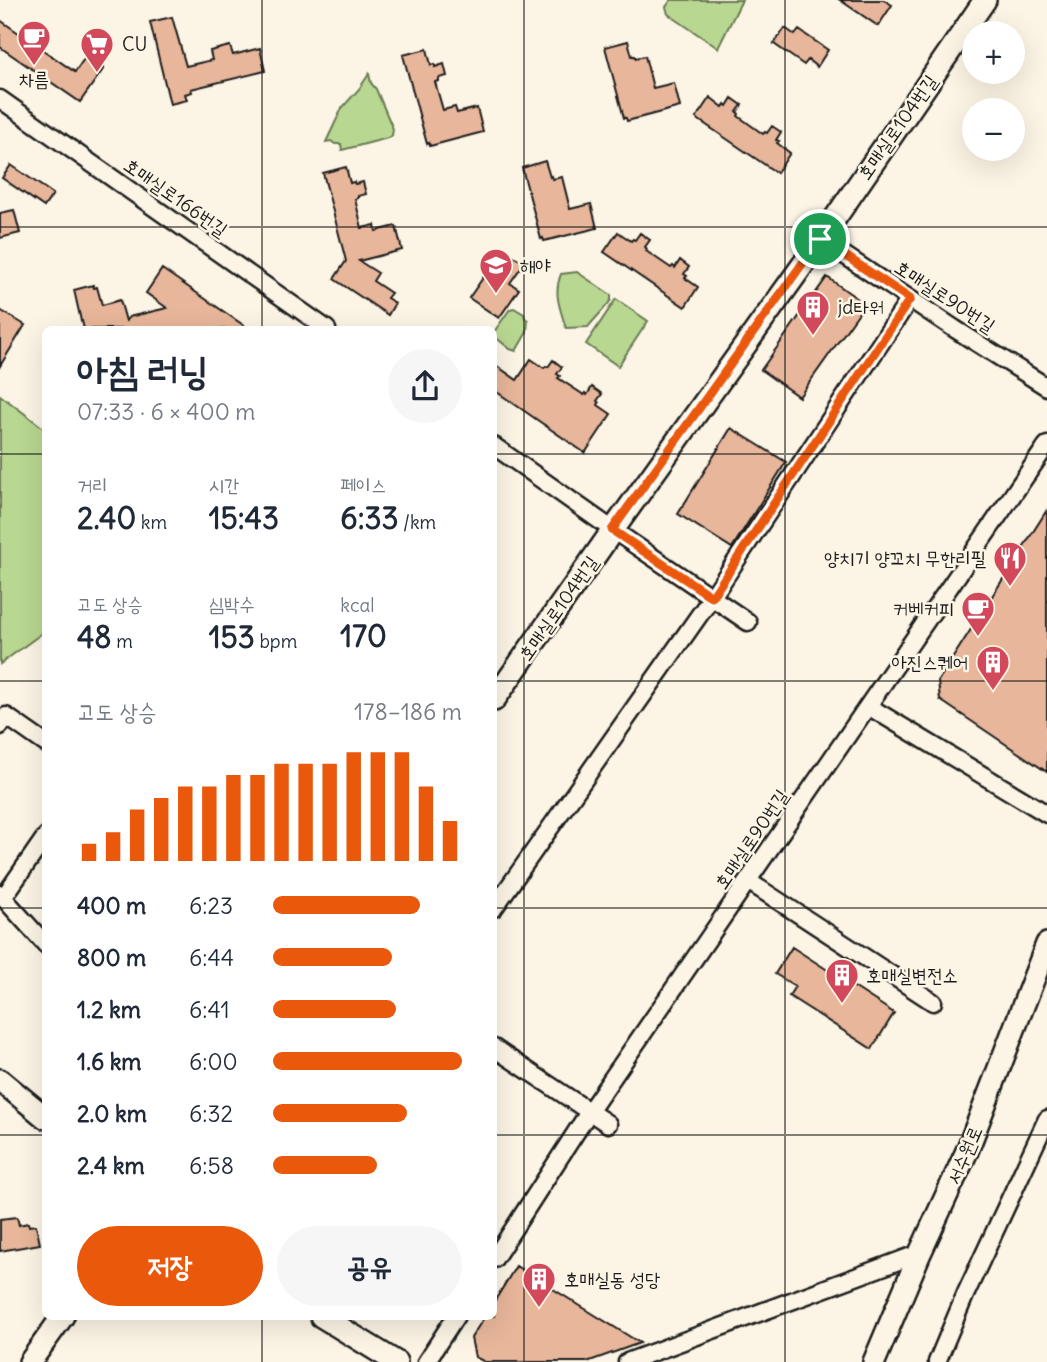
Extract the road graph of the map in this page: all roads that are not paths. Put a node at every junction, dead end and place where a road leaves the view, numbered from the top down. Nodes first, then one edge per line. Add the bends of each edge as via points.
1 (985, 0) edge
2 (0, 99) edge
3 (820, 239) junction
4 (910, 299) junction
5 (323, 326) edge
6 (1047, 387) edge
7 (1047, 444) edge
8 (497, 448) edge
9 (612, 530) junction
10 (712, 597) junction
11 (748, 622) dead end
12 (497, 696) edge
13 (868, 706) junction
14 (0, 726) edge
15 (42, 741) edge
16 (1047, 814) edge
17 (42, 841) edge
18 (748, 881) junction
19 (2, 896) edge
20 (497, 904) edge
21 (42, 941) edge
22 (1047, 944) edge
23 (933, 1002) dead end
24 (497, 1050) edge
25 (0, 1080) edge
26 (590, 1112) junction
27 (42, 1115) edge
28 (1047, 1121) edge
29 (608, 1124) dead end
30 (920, 1253) junction
31 (497, 1254) edge
32 (59, 1320) edge
33 (328, 1320) edge
34 (453, 1320) edge
35 (30, 1362) edge
36 (396, 1362) edge
37 (426, 1362) edge
38 (628, 1362) edge
39 (874, 1362) edge
40 (937, 1362) edge

1 - 3 street, 호매실로104번길
2 - 5 street, 호매실로166번길
3 - 4 street, 호매실로90번길
3 - 9 street, 호매실로104번길
4 - 6 street, 호매실로90번길
4 - 10 street
7 - 13 street, 호매실로90번길
8 - 9 street
9 - 10 street
9 - 12 street, 호매실로104번길
10 - 11 street
10 - 20 street
13 - 16 street
13 - 18 street, 호매실로90번길
14 - 15 street via 6,716
17 - 19 street
18 - 23 street
18 - 26 street, 호매실로90번길
19 - 21 street
22 - 30 street, 서수원로 via 967,1151
24 - 26 street
25 - 27 street
26 - 29 street
26 - 31 street, 호매실로90번길
28 - 40 street
30 - 38 street
30 - 39 street, 서수원로
32 - 35 street
33 - 36 street
34 - 37 street

